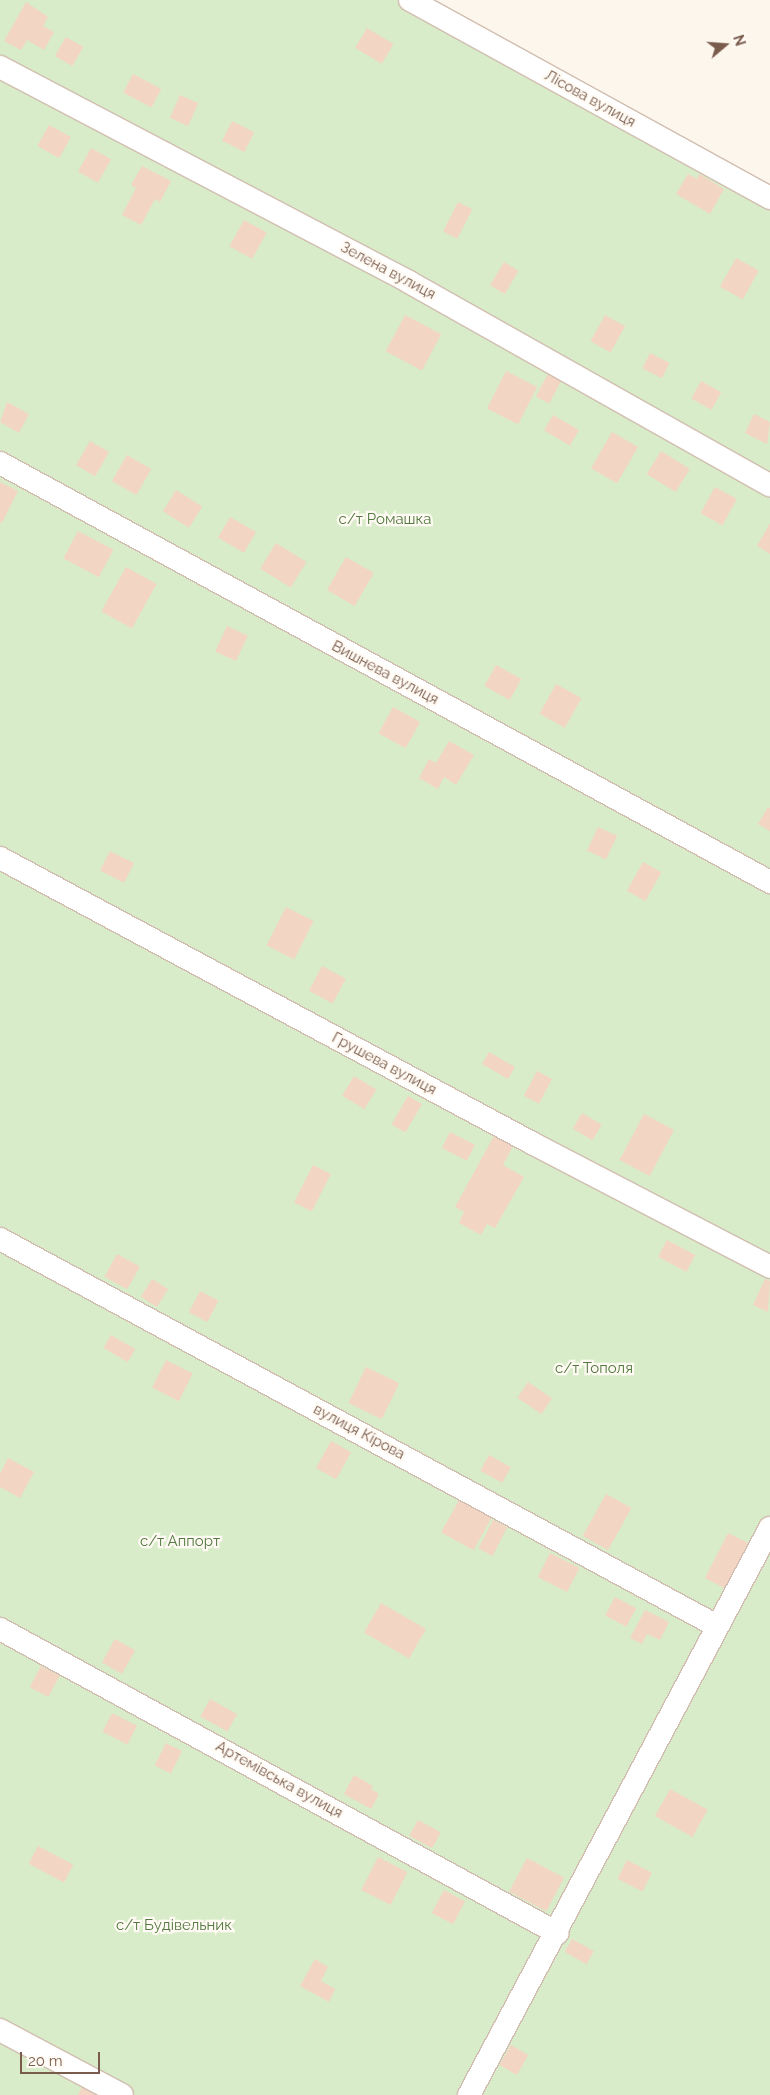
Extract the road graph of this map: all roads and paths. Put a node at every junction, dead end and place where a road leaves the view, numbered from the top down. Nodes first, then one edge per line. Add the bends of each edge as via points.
1 (410, 0) edge
2 (0, 67) edge
3 (770, 198) edge
4 (0, 464) edge
5 (770, 485) edge
6 (0, 858) edge
7 (770, 882) edge
8 (0, 1239) edge
9 (770, 1267) edge
10 (770, 1528) edge
11 (718, 1626) junction
12 (0, 1629) edge
13 (557, 1934) junction
14 (0, 2030) edge
15 (122, 2095) edge
16 (469, 2095) edge

1 - 3 street, Лісова вулиця
2 - 5 street, Зелена вулиця via 409,282
4 - 7 street, Вишнева вулиця
6 - 9 street, Грушева вулиця
8 - 11 street, вулиця Кірова
10 - 11 street
11 - 13 street
12 - 13 street, Артемівська вулиця
13 - 16 street
14 - 15 street

